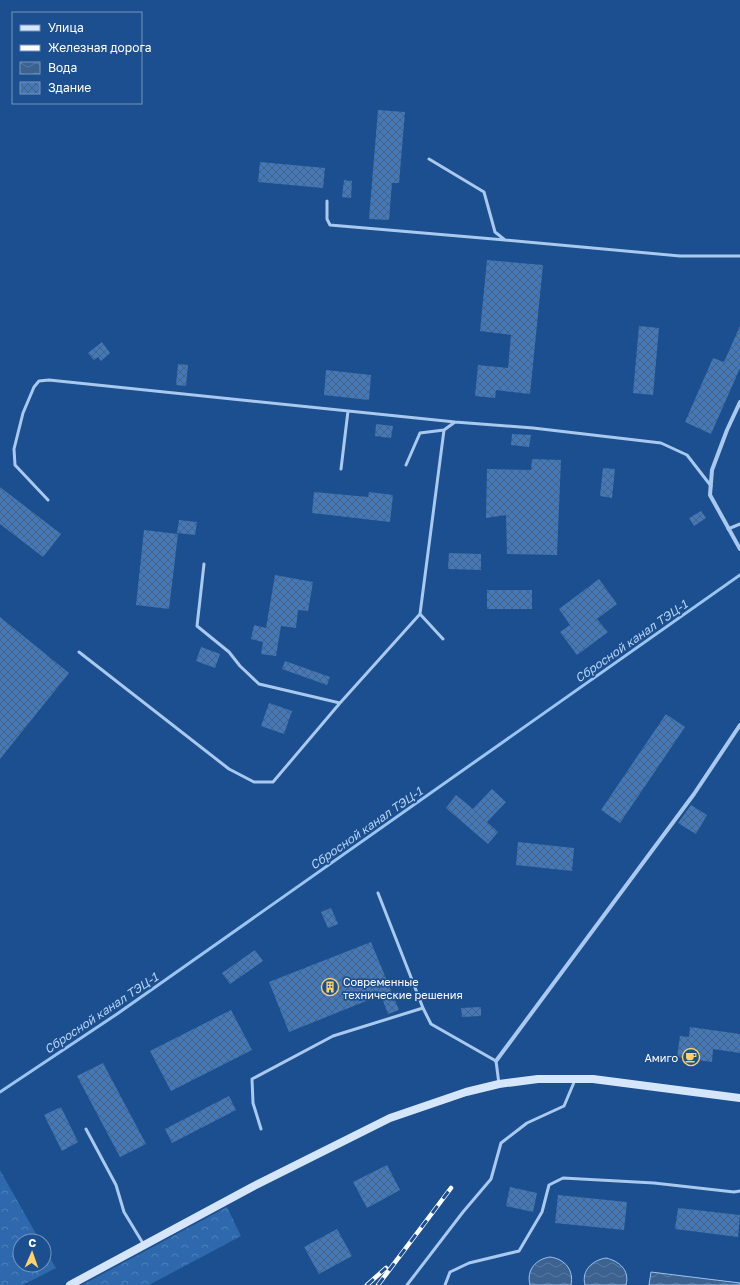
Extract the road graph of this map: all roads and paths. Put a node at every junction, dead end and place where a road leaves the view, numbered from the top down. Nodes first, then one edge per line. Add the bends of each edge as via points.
1 (429, 159) dead end
2 (327, 201) dead end
3 (506, 240) junction
4 (740, 256) edge
5 (740, 402) edge
6 (348, 410) junction
7 (455, 422) junction
8 (444, 430) junction
9 (406, 465) dead end
10 (342, 469) dead end
11 (710, 486) junction
12 (48, 500) dead end
13 (740, 524) edge
14 (728, 529) junction
15 (740, 549) edge
16 (204, 564) dead end
17 (420, 614) junction
18 (442, 639) dead end
19 (79, 652) dead end
20 (340, 703) junction
21 (740, 726) edge
22 (378, 893) dead end
23 (423, 1008) junction
24 (496, 1061) junction
25 (575, 1079) junction
26 (499, 1084) junction
27 (740, 1098) edge
28 (86, 1129) dead end
29 (261, 1129) dead end
30 (740, 1191) edge
31 (144, 1245) junction
32 (70, 1285) edge
33 (407, 1285) edge
34 (445, 1285) edge

1 - 3 lane via 484,192 495,232
2 - 3 lane via 327,219 330,225
3 - 4 lane via 680,256
5 - 11 street via 712,470
6 - 7 lane
6 - 10 lane
6 - 12 lane via 39,381 23,413 14,449 15,465
7 - 8 lane
7 - 11 lane via 661,443 687,455
8 - 9 lane via 420,433
8 - 17 lane
11 - 14 street via 710,495
13 - 14 lane
14 - 15 street
16 - 20 lane via 197,626 229,652 259,684
17 - 18 lane
17 - 20 lane
19 - 20 lane via 229,769 254,782 273,782
21 - 24 street via 694,794
22 - 23 lane
23 - 24 lane via 431,1024
23 - 29 lane via 332,1036 252,1080 253,1103
24 - 26 lane
25 - 26 main road via 538,1079
25 - 27 main road via 593,1079
25 - 33 lane via 564,1106 527,1123 501,1143 490,1179
26 - 31 main road via 466,1092 390,1118
28 - 31 lane via 116,1185 124,1212
30 - 34 lane via 563,1178 549,1185 542,1212 518,1252 469,1263 450,1272
31 - 32 main road

